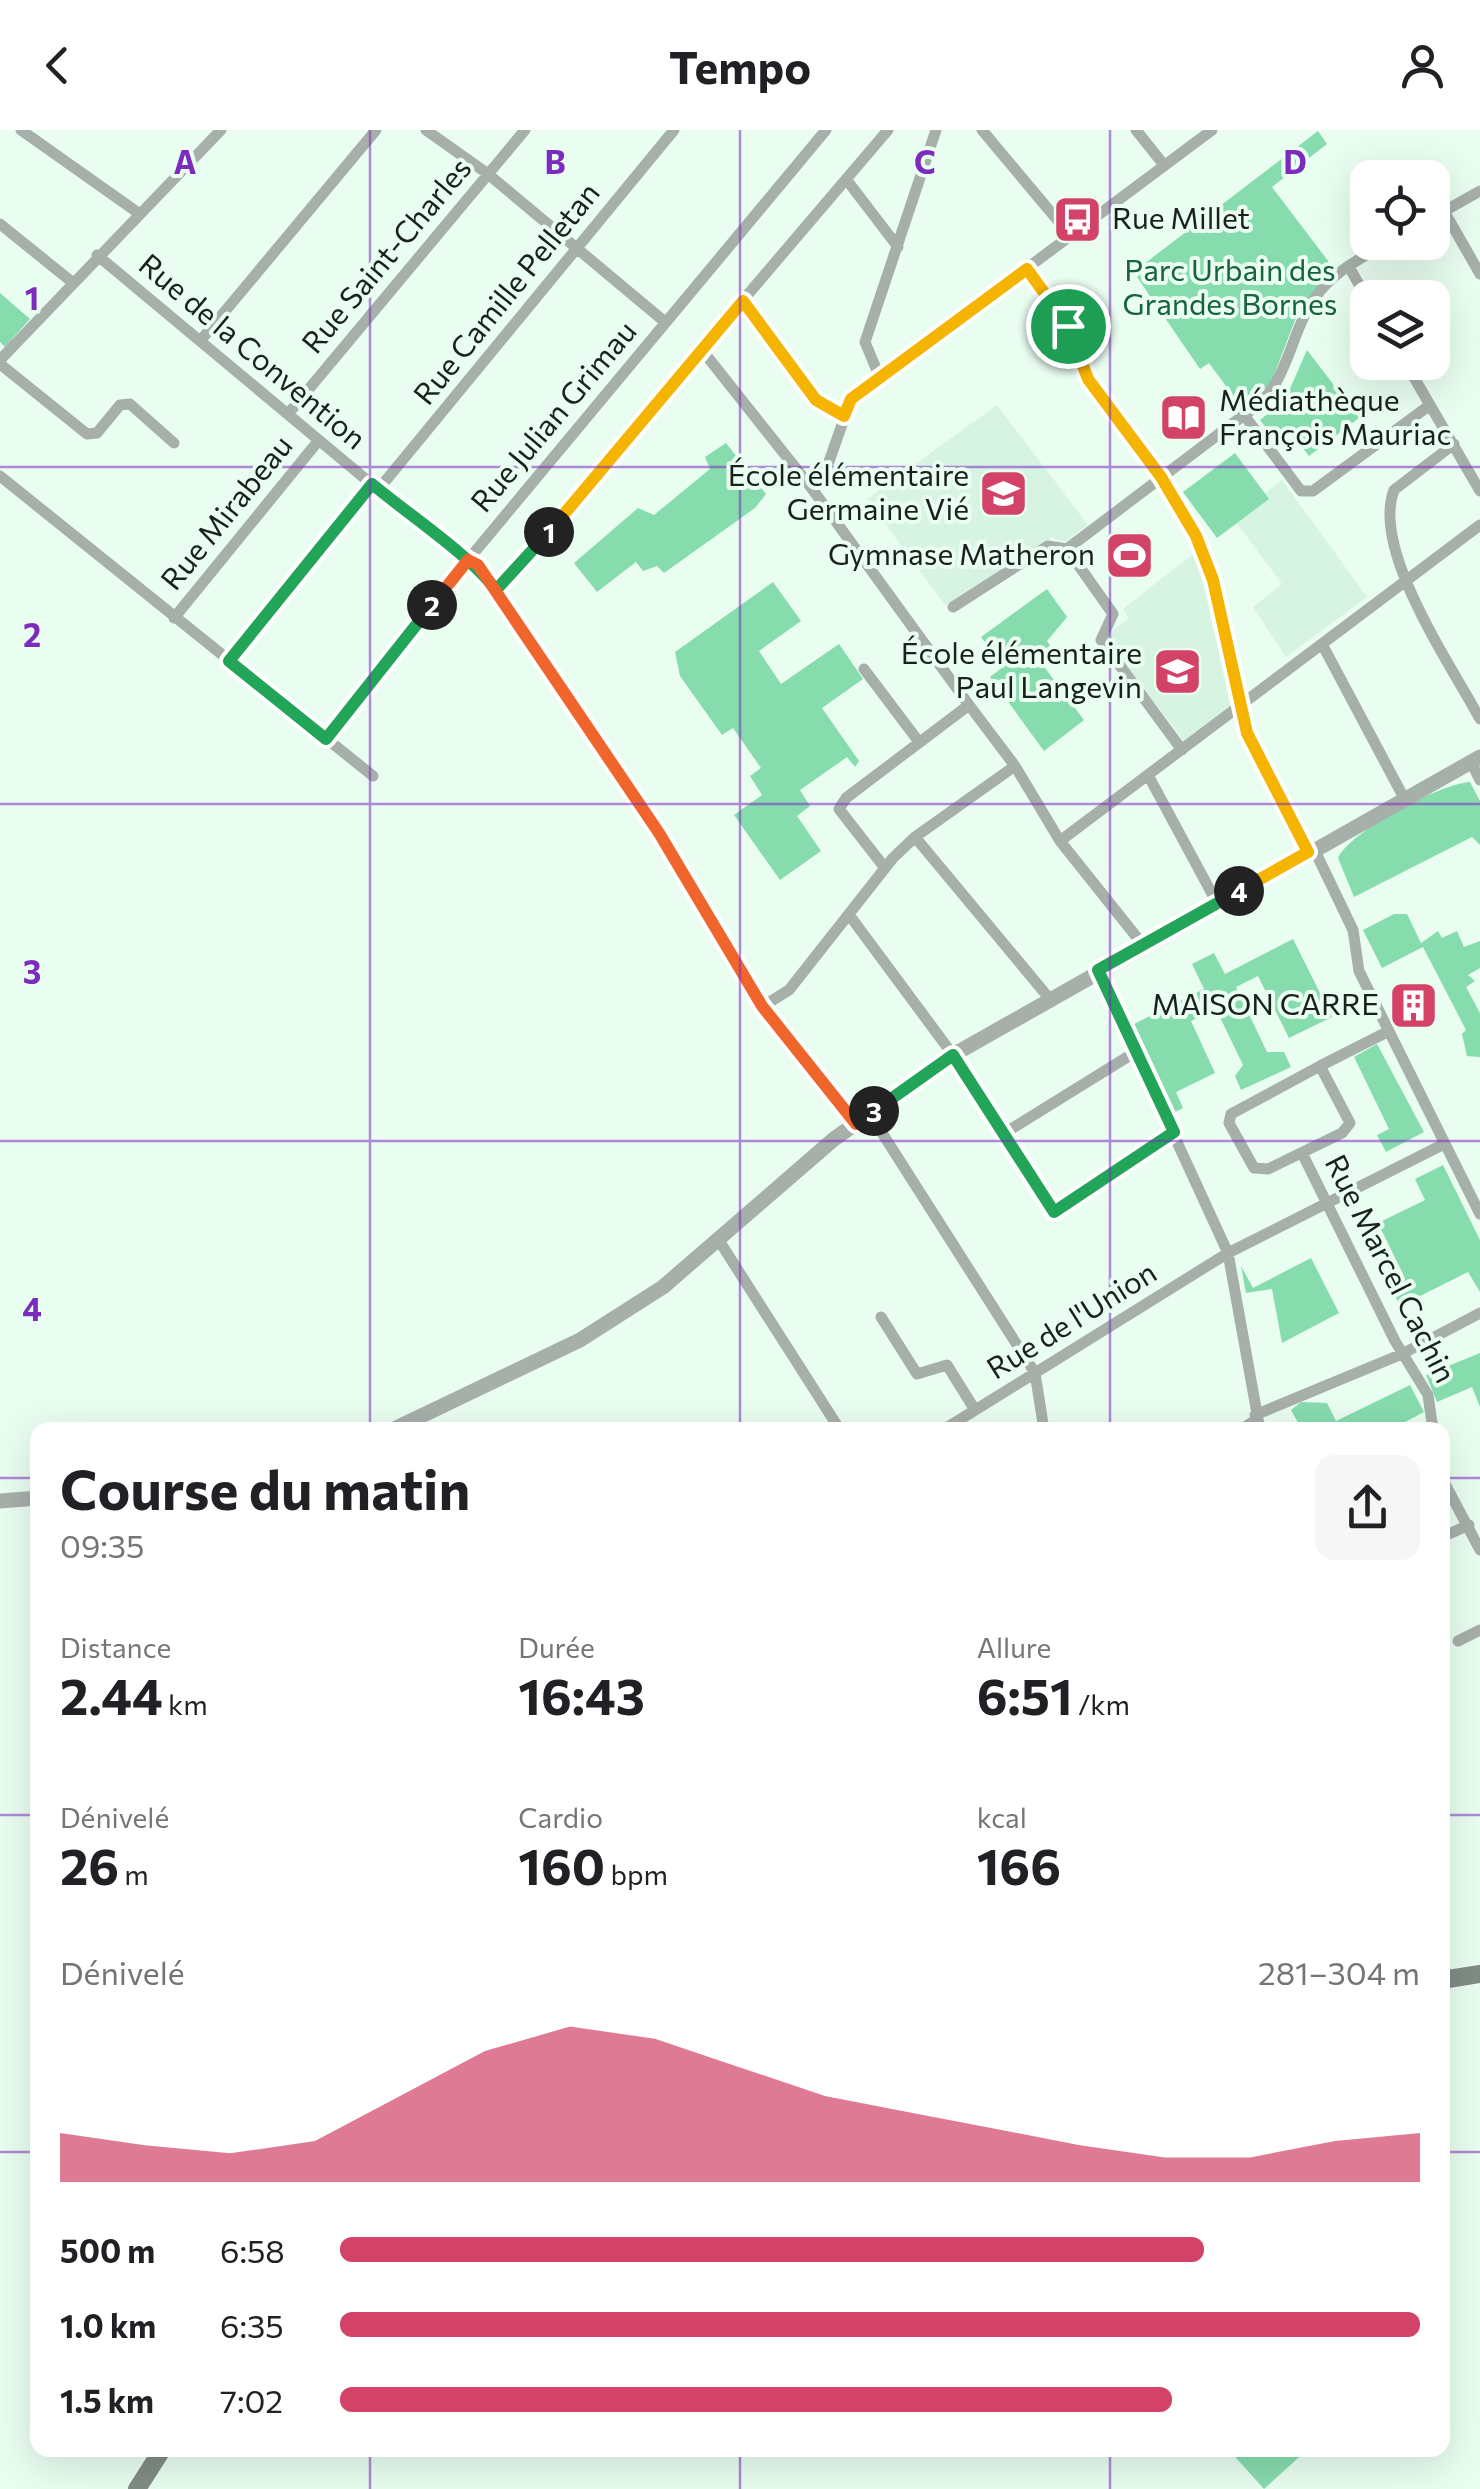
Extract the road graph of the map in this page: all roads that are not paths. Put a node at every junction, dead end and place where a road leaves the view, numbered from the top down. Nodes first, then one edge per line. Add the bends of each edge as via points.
1 (21, 130) edge
2 (197, 130) edge
3 (221, 130) edge
4 (376, 130) edge
5 (426, 130) edge
6 (524, 130) edge
7 (674, 130) edge
8 (826, 130) edge
9 (888, 130) edge
10 (936, 130) edge
11 (982, 130) edge
12 (1136, 130) edge
13 (1212, 130) edge
14 (211, 140) junction
15 (1164, 165) junction
16 (488, 174) junction
17 (846, 179) junction
18 (1480, 190) edge
19 (1450, 208) edge
20 (138, 212) junction
21 (0, 224) edge
22 (1450, 232) edge
23 (1070, 235) junction
24 (898, 247) junction
25 (576, 249) junction
26 (97, 255) junction
27 (1361, 260) edge
28 (1349, 268) junction
29 (1027, 269) junction
30 (1480, 274) edge
31 (1356, 280) edge
32 (72, 282) junction
33 (743, 301) junction
34 (665, 322) junction
35 (201, 340) junction
36 (702, 350) junction
37 (0, 362) edge
38 (880, 378) junction
39 (1416, 380) edge
40 (1430, 404) junction
41 (288, 414) junction
42 (1244, 415) junction
43 (844, 416) junction
44 (319, 440) junction
45 (174, 443) dead end
46 (1454, 444) junction
47 (0, 476) edge
48 (1161, 477) junction
49 (810, 486) junction
50 (375, 487) junction
51 (1480, 491) edge
52 (1480, 525) edge
53 (1066, 549) junction
54 (468, 560) junction
55 (1407, 581) junction
56 (496, 590) junction
57 (954, 607) dead end
58 (174, 618) junction
59 (1322, 644) junction
60 (229, 661) junction
61 (864, 668) dead end
62 (969, 704) junction
63 (1242, 705) junction
64 (1480, 719) edge
65 (326, 739) junction
66 (920, 742) junction
67 (1182, 750) junction
68 (1475, 759) edge
69 (1015, 766) junction
70 (1148, 775) junction
71 (373, 776) dead end
72 (1480, 780) edge
73 (1404, 798) junction
74 (915, 837) junction
75 (1060, 841) junction
76 (1311, 850) junction
77 (885, 868) junction
78 (1218, 903) junction
79 (850, 916) junction
80 (1143, 945) junction
81 (1098, 970) junction
82 (1049, 998) junction
83 (762, 1006) junction
84 (1389, 1030) junction
85 (1138, 1051) junction
86 (953, 1055) junction
87 (1320, 1066) junction
88 (863, 1119) junction
89 (1174, 1132) junction
90 (1003, 1134) junction
91 (1444, 1144) junction
92 (1302, 1153) junction
93 (1326, 1203) junction
94 (1480, 1214) edge
95 (718, 1240) junction
96 (1228, 1253) junction
97 (1480, 1313) edge
98 (882, 1317) dead end
99 (1402, 1354) junction
100 (1035, 1373) junction
101 (974, 1410) junction
102 (409, 1422) edge
103 (835, 1422) edge
104 (955, 1422) edge
105 (1043, 1422) edge
106 (1257, 1422) edge
107 (1433, 1422) edge
108 (1450, 1492) edge
109 (30, 1499) edge
110 (0, 1501) edge
111 (1469, 1524) junction
112 (1450, 1532) edge
113 (1480, 1550) edge
114 (1480, 1630) edge
115 (1458, 1641) dead end
116 (1480, 1974) edge
117 (1450, 1979) edge
118 (158, 2457) edge
119 (138, 2489) edge

1 - 20 street
2 - 14 street
3 - 14 street
4 - 35 street
5 - 16 street
6 - 16 street, Rue Saint-Charles
7 - 25 street, Rue Camille Pelletan
8 - 34 street, Rue Julian Grimau
9 - 17 street
10 - 24 street
11 - 23 street
12 - 15 street
13 - 15 street
14 - 20 street
15 - 23 street
16 - 25 street
16 - 41 street, Rue Saint-Charles
17 - 24 street
17 - 33 street
18 - 19 street
20 - 26 street
21 - 32 street
22 - 30 street
23 - 29 street
24 - 38 street via 865,342
25 - 34 street
25 - 50 street, Rue Camille Pelletan
26 - 32 street
26 - 35 street, Rue de la Convention
27 - 28 street
28 - 31 street
28 - 42 street via 1317,294 1283,375
29 - 38 street
29 - 48 street via 1065,319 1088,379
32 - 37 street
33 - 36 street
33 - 43 street via 816,400
34 - 54 street, Rue Julian Grimau
35 - 41 street, Rue de la Convention
36 - 49 street
36 - 56 street
37 - 45 street via 87,434 130,404
38 - 43 street via 851,399
39 - 40 street
40 - 42 street via 1313,491 1300,491
40 - 46 street
41 - 44 street, Rue de la Convention
42 - 48 street
43 - 49 street via 824,473
44 - 50 street, Rue de la Convention
44 - 58 street, Rue Mirabeau
46 - 51 street
46 - 55 street via 1394,490 1390,501 1394,556
47 - 58 street
48 - 53 street
48 - 63 street via 1213,580
49 - 62 street
50 - 54 street, Rue de la Convention
50 - 60 street, Rue Camille Pelletan
52 - 55 street
53 - 57 street via 1048,546
53 - 67 street via 1113,614 1101,640
54 - 56 street, Rue de la Convention
54 - 65 street, Rue Julian Grimau
55 - 59 street
55 - 64 street
56 - 83 street, Rue de la Convention via 659,833
58 - 60 street
59 - 63 street
59 - 73 street
60 - 65 street
61 - 66 street
62 - 66 street
62 - 69 street
63 - 67 street
63 - 76 street via 1247,733
65 - 71 street
66 - 77 street via 839,809
67 - 70 street
68 - 72 street
68 - 73 street
69 - 74 street
69 - 75 street
70 - 75 street
70 - 78 street
73 - 76 street
74 - 77 street
74 - 82 street
75 - 80 street
76 - 78 street
76 - 84 street via 1348,918 1359,970
77 - 79 street
78 - 80 street
79 - 83 street via 789,990
79 - 86 street
80 - 81 street
81 - 82 street
81 - 85 street
82 - 86 street
83 - 88 street, Rue de la Convention
84 - 87 street
84 - 91 street
85 - 89 street
85 - 90 street
86 - 88 street
86 - 90 street
87 - 92 street via 1350,1124
87 - 92 street via 1232,1114 1229,1123 1254,1168 1268,1169
88 - 95 street
88 - 100 street, Rue de la Convention
89 - 90 street via 1054,1212
89 - 96 street
91 - 93 street, Rue de l'Union
91 - 94 street
92 - 93 street, Rue Marcel Cachin
93 - 96 street, Rue de l'Union
93 - 99 street, Rue Marcel Cachin
95 - 102 street via 663,1287 580,1340
95 - 103 street
96 - 100 street, Rue de l'Union
96 - 106 street
97 - 99 street
98 - 101 street via 917,1374 947,1365
99 - 106 street
99 - 107 street, Rue Marcel Cachin
100 - 101 street, Rue de l'Union
100 - 105 street
101 - 104 street, Rue de l'Union
108 - 111 street
109 - 110 street
111 - 112 street
111 - 113 street
114 - 115 street
116 - 117 main road
118 - 119 main road

